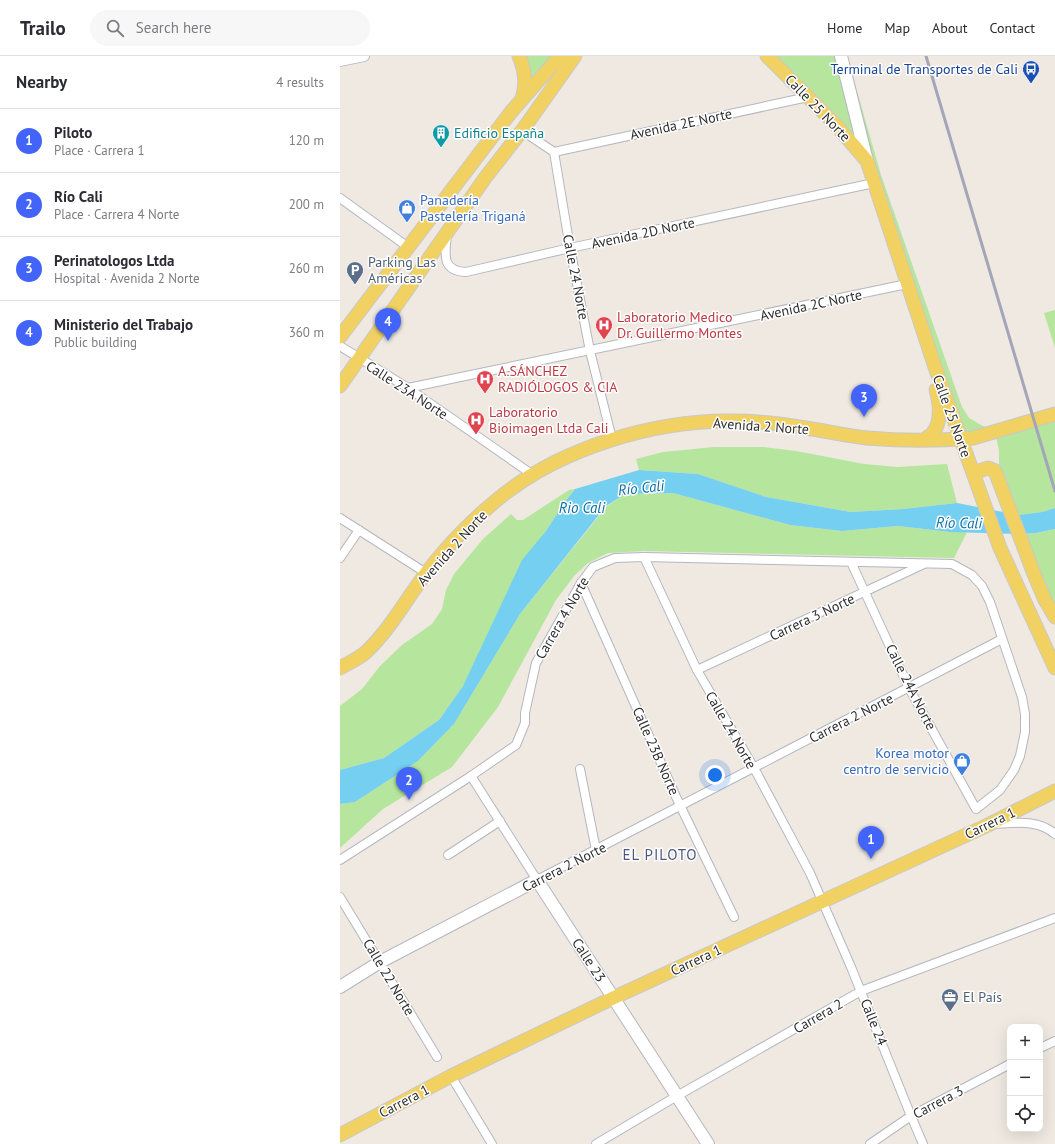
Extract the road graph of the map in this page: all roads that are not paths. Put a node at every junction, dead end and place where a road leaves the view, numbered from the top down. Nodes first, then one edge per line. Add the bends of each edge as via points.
1 (364, 56) edge
2 (519, 56) edge
3 (767, 56) edge
4 (841, 56) edge
5 (572, 57) edge
6 (340, 61) edge
7 (808, 97) junction
8 (521, 100) junction
9 (524, 128) junction
10 (554, 152) junction
11 (867, 161) junction
12 (874, 183) junction
13 (340, 198) edge
14 (448, 232) junction
15 (408, 247) junction
16 (570, 248) junction
17 (907, 284) junction
18 (340, 337) edge
19 (340, 346) edge
20 (590, 351) junction
21 (360, 358) junction
22 (935, 367) junction
23 (340, 386) edge
24 (408, 388) junction
25 (1055, 414) edge
26 (612, 439) junction
27 (960, 439) junction
28 (924, 440) junction
29 (534, 475) junction
30 (974, 476) junction
31 (340, 518) edge
32 (359, 530) junction
33 (644, 557) junction
34 (340, 558) edge
35 (851, 562) junction
36 (926, 563) junction
37 (426, 573) junction
38 (581, 583) junction
39 (865, 592) junction
40 (1055, 617) edge
41 (1002, 639) junction
42 (1054, 666) edge
43 (340, 668) edge
44 (697, 670) junction
45 (909, 688) junction
46 (754, 768) junction
47 (580, 769) dead end
48 (471, 776) junction
49 (1055, 791) edge
50 (1041, 799) junction
51 (1055, 802) edge
52 (680, 806) junction
53 (976, 809) joint
54 (500, 821) junction
55 (988, 825) junction
56 (1055, 834) edge
57 (596, 850) junction
58 (448, 855) dead end
59 (340, 860) edge
60 (537, 880) junction
61 (340, 897) edge
62 (822, 901) junction
63 (734, 917) dead end
64 (1055, 918) edge
65 (380, 962) junction
66 (340, 987) edge
67 (861, 991) junction
68 (613, 998) junction
69 (1055, 1041) edge
70 (1043, 1047) edge
71 (436, 1057) dead end
72 (1007, 1066) edge
73 (451, 1076) junction
74 (677, 1096) junction
75 (911, 1116) junction
76 (340, 1135) edge
77 (492, 1144) edge
78 (596, 1144) edge
79 (708, 1144) edge
80 (870, 1144) edge
81 (923, 1144) edge

1 - 6 street
2 - 8 main road via 524,69 525,83
3 - 7 main road, Calle 25 Norte
4 - 11 main road, Calle 25 Norte
5 - 8 main road
5 - 9 main road
7 - 10 street, Avenida 2E Norte
7 - 11 main road, Calle 25 Norte
8 - 15 main road
9 - 10 street via 530,136
9 - 14 main road
10 - 16 street, Calle 24 Norte
11 - 12 main road, Calle 25 Norte
12 - 16 street, Avenida 2D Norte
12 - 17 main road, Calle 25 Norte
13 - 15 street
14 - 16 street, Avenida 2D Norte via 446,260 448,266 459,272 474,271
14 - 21 main road
15 - 18 main road
16 - 20 street, Calle 24 Norte
17 - 20 street, Avenida 2C Norte
17 - 22 main road, Calle 25 Norte
19 - 21 street, Calle 23A Norte
20 - 24 street, Avenida 2C Norte
20 - 26 street, Calle 24 Norte
21 - 23 main road
21 - 24 street, Calle 23A Norte
22 - 27 main road, Calle 25 Norte
22 - 28 main road via 935,386 939,398 938,417 932,434
24 - 29 street, Calle 23A Norte
25 - 27 main road, Avenida 2 Norte via 973,438
26 - 28 main road, Avenida 2 Norte via 654,429 734,421 803,427 866,438
26 - 29 main road, Avenida 2 Norte via 568,456
27 - 28 main road, Avenida 2 Norte
27 - 30 main road, Calle 25 Norte
29 - 37 main road, Avenida 2 Norte via 499,498 470,524
30 - 40 main road via 988,468 998,477 1021,542 1045,600
30 - 42 main road, Calle 25 Norte via 1000,548
31 - 32 street
32 - 34 street
32 - 37 street
33 - 35 street, Carrera 4 Norte
33 - 38 street, Carrera 4 Norte via 615,558 593,567
33 - 44 street, Calle 24 Norte
35 - 36 street, Carrera 4 Norte
35 - 39 street, Calle 24A Norte
36 - 39 street, Carrera 3 Norte
36 - 41 street via 952,564 972,575 982,586
37 - 43 main road, Avenida 2 Norte via 383,634 364,654
38 - 48 street, Carrera 4 Norte via 536,663 525,722 516,745
38 - 52 street, Calle 23B Norte
39 - 44 street, Carrera 3 Norte
39 - 45 street, Calle 24A Norte
41 - 45 street, Carrera 2 Norte
41 - 53 street, Carrera 1 via 1022,697 1025,732 1020,756 1010,776 1000,790
44 - 46 street, Calle 24 Norte
45 - 46 street, Carrera 2 Norte
45 - 53 street, Calle 24A Norte
46 - 52 street, Carrera 2 Norte
46 - 62 street, Calle 24 Norte via 810,873
47 - 57 street
48 - 54 street, Calle 23
48 - 59 street, Carrera 4 Norte
49 - 50 main road, Carrera 1
50 - 51 main road
50 - 55 main road, Carrera 1
52 - 57 street, Carrera 2 Norte
52 - 63 street, Calle 23B Norte
54 - 58 street
54 - 60 street, Calle 23
55 - 56 street via 1019,822 1036,824
55 - 62 main road, Carrera 1
57 - 60 street, Carrera 2 Norte
60 - 65 main road, Carrera 2 Norte
60 - 68 main road, Calle 23
61 - 65 street, Calle 22 Norte
62 - 67 street, Calle 24
62 - 68 main road, Carrera 1
64 - 67 street, Carrera 2
65 - 66 main road, Carrera 2 Norte
65 - 71 street, Calle 22 Norte
67 - 74 street, Carrera 2
67 - 75 street, Calle 24
68 - 73 main road, Carrera 1
68 - 74 main road, Calle 23
69 - 70 street
72 - 75 street, Carrera 3
73 - 76 main road, Carrera 1
73 - 77 street
74 - 78 street, Carrera 2
74 - 79 main road, Calle 23
75 - 80 street, Carrera 3
75 - 81 street, Calle 24

